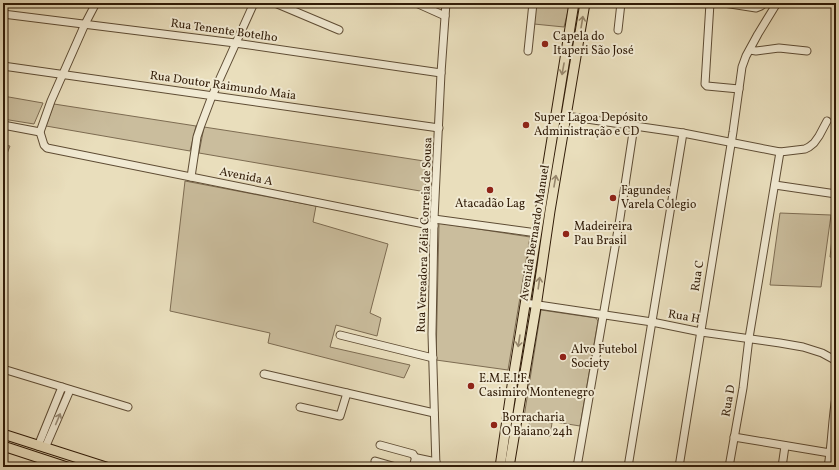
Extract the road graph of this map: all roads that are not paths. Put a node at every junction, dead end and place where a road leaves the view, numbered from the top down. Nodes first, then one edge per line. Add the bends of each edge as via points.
1 (96, 3) edge
2 (254, 3) edge
3 (275, 3) edge
4 (416, 3) edge
5 (446, 3) edge
6 (533, 3) edge
7 (574, 3) edge
8 (585, 3) edge
9 (621, 3) edge
10 (683, 3) edge
11 (700, 3) edge
12 (710, 3) edge
13 (724, 3) edge
14 (765, 3) edge
15 (778, 3) edge
16 (3, 14) edge
17 (445, 16) junction
18 (85, 24) junction
19 (339, 30) dead end
20 (618, 30) dead end
21 (236, 43) junction
22 (568, 44) junction
23 (578, 46) junction
24 (750, 50) junction
25 (528, 51) dead end
26 (807, 51) dead end
27 (566, 55) junction
28 (576, 56) junction
29 (3, 66) edge
30 (441, 73) junction
31 (63, 75) junction
32 (739, 89) junction
33 (212, 96) junction
34 (566, 116) junction
35 (827, 121) dead end
36 (3, 125) edge
37 (634, 126) junction
38 (439, 128) junction
39 (40, 132) junction
40 (683, 133) junction
41 (732, 142) junction
42 (780, 152) junction
43 (191, 177) junction
44 (774, 185) junction
45 (836, 194) edge
46 (434, 222) junction
47 (536, 233) junction
48 (525, 303) junction
49 (536, 305) junction
50 (603, 315) junction
51 (652, 322) junction
52 (701, 332) junction
53 (340, 335) dead end
54 (749, 338) junction
55 (433, 358) junction
56 (836, 362) edge
57 (3, 369) edge
58 (264, 374) dead end
59 (62, 387) junction
60 (70, 390) junction
61 (347, 393) junction
62 (836, 397) edge
63 (300, 407) dead end
64 (128, 408) dead end
65 (434, 414) junction
66 (3, 434) edge
67 (734, 437) junction
68 (380, 445) dead end
69 (3, 446) edge
70 (785, 446) junction
71 (42, 447) junction
72 (830, 453) junction
73 (416, 459) junction
74 (375, 461) dead end
75 (436, 465) edge
76 (67, 467) edge
77 (106, 467) edge
78 (396, 467) edge
79 (413, 467) edge
80 (500, 467) edge
81 (509, 467) edge
82 (577, 467) edge
83 (628, 467) edge
84 (679, 467) edge
85 (729, 467) edge
86 (782, 467) edge
87 (828, 467) edge

1 - 18 street
2 - 21 street
3 - 19 street
4 - 17 street
5 - 17 street, Rua Vereadora Zélia Correia de Sousa
6 - 25 street
7 - 22 main road, Avenida Bernardo Manuel
23 -> 8 main road, Avenida Bernardo Manuel
9 - 20 street
10 - 11 street
12 - 32 street via 705,84
13 - 14 street via 752,8
15 - 24 street, Rua C
16 - 18 street, Rua Tenente Botelho
17 - 30 street, Rua Vereadora Zélia Correia de Sousa
18 - 21 street, Rua Tenente Botelho
18 - 31 street
21 - 30 street, Rua Tenente Botelho
21 - 33 street
22 - 23 main road
22 - 27 main road, Avenida Bernardo Manuel
23 - 28 main road, Avenida Bernardo Manuel
24 - 26 street via 779,48
24 - 32 street, Rua C via 742,67
27 - 28 main road
27 -> 47 main road, Avenida Bernardo Manuel
28 - 34 main road, Avenida Bernardo Manuel
29 - 31 street, Rua Doutor Raimundo Maia
30 - 38 street, Rua Vereadora Zélia Correia de Sousa
31 - 33 street, Rua Doutor Raimundo Maia
31 - 39 street
32 - 41 street, Rua C
33 - 38 street, Rua Doutor Raimundo Maia
33 - 43 street via 199,131
34 - 37 street
49 -> 34 main road, Avenida Bernardo Manuel
35 - 42 street via 809,147
36 - 39 street
37 - 40 street
37 - 50 street
38 - 46 street, Rua Vereadora Zélia Correia de Sousa
39 - 43 street, Avenida A via 47,148
40 - 41 street
40 - 51 street
41 - 42 street
41 - 52 street, Rua C
42 - 44 street, Rua D
43 - 46 street, Avenida A
44 - 45 street
44 - 54 street, Rua D
46 - 47 street, Avenida A
46 - 55 street, Rua Vereadora Zélia Correia de Sousa
47 - 48 main road, Avenida Bernardo Manuel
48 - 49 street, Rua H
48 -> 80 main road, Avenida Bernardo Manuel
49 - 50 street, Rua H
49 - 81 main road, Avenida Bernardo Manuel
50 - 51 street, Rua H
50 - 82 street
51 - 52 street, Rua H
51 - 83 street
52 - 54 street, Rua H
52 - 84 street, Rua C
53 - 55 street
54 - 56 street, Rua H via 803,347 822,353
54 - 67 street, Rua D
55 - 65 street, Rua Vereadora Zélia Correia de Sousa
57 - 59 street
58 - 61 street
59 - 60 street
59 - 71 street
60 - 64 street
71 -> 60 street
61 - 63 street via 340,416
61 - 65 street
62 - 72 street
65 - 75 street, Rua Vereadora Zélia Correia de Sousa
66 - 71 main road
67 - 70 street
67 - 85 street, Rua D
68 - 73 street via 413,454
69 - 76 main road
70 - 72 street
70 - 86 street
71 - 77 main road
72 - 87 street
73 - 75 street
73 - 79 street
74 - 78 street

